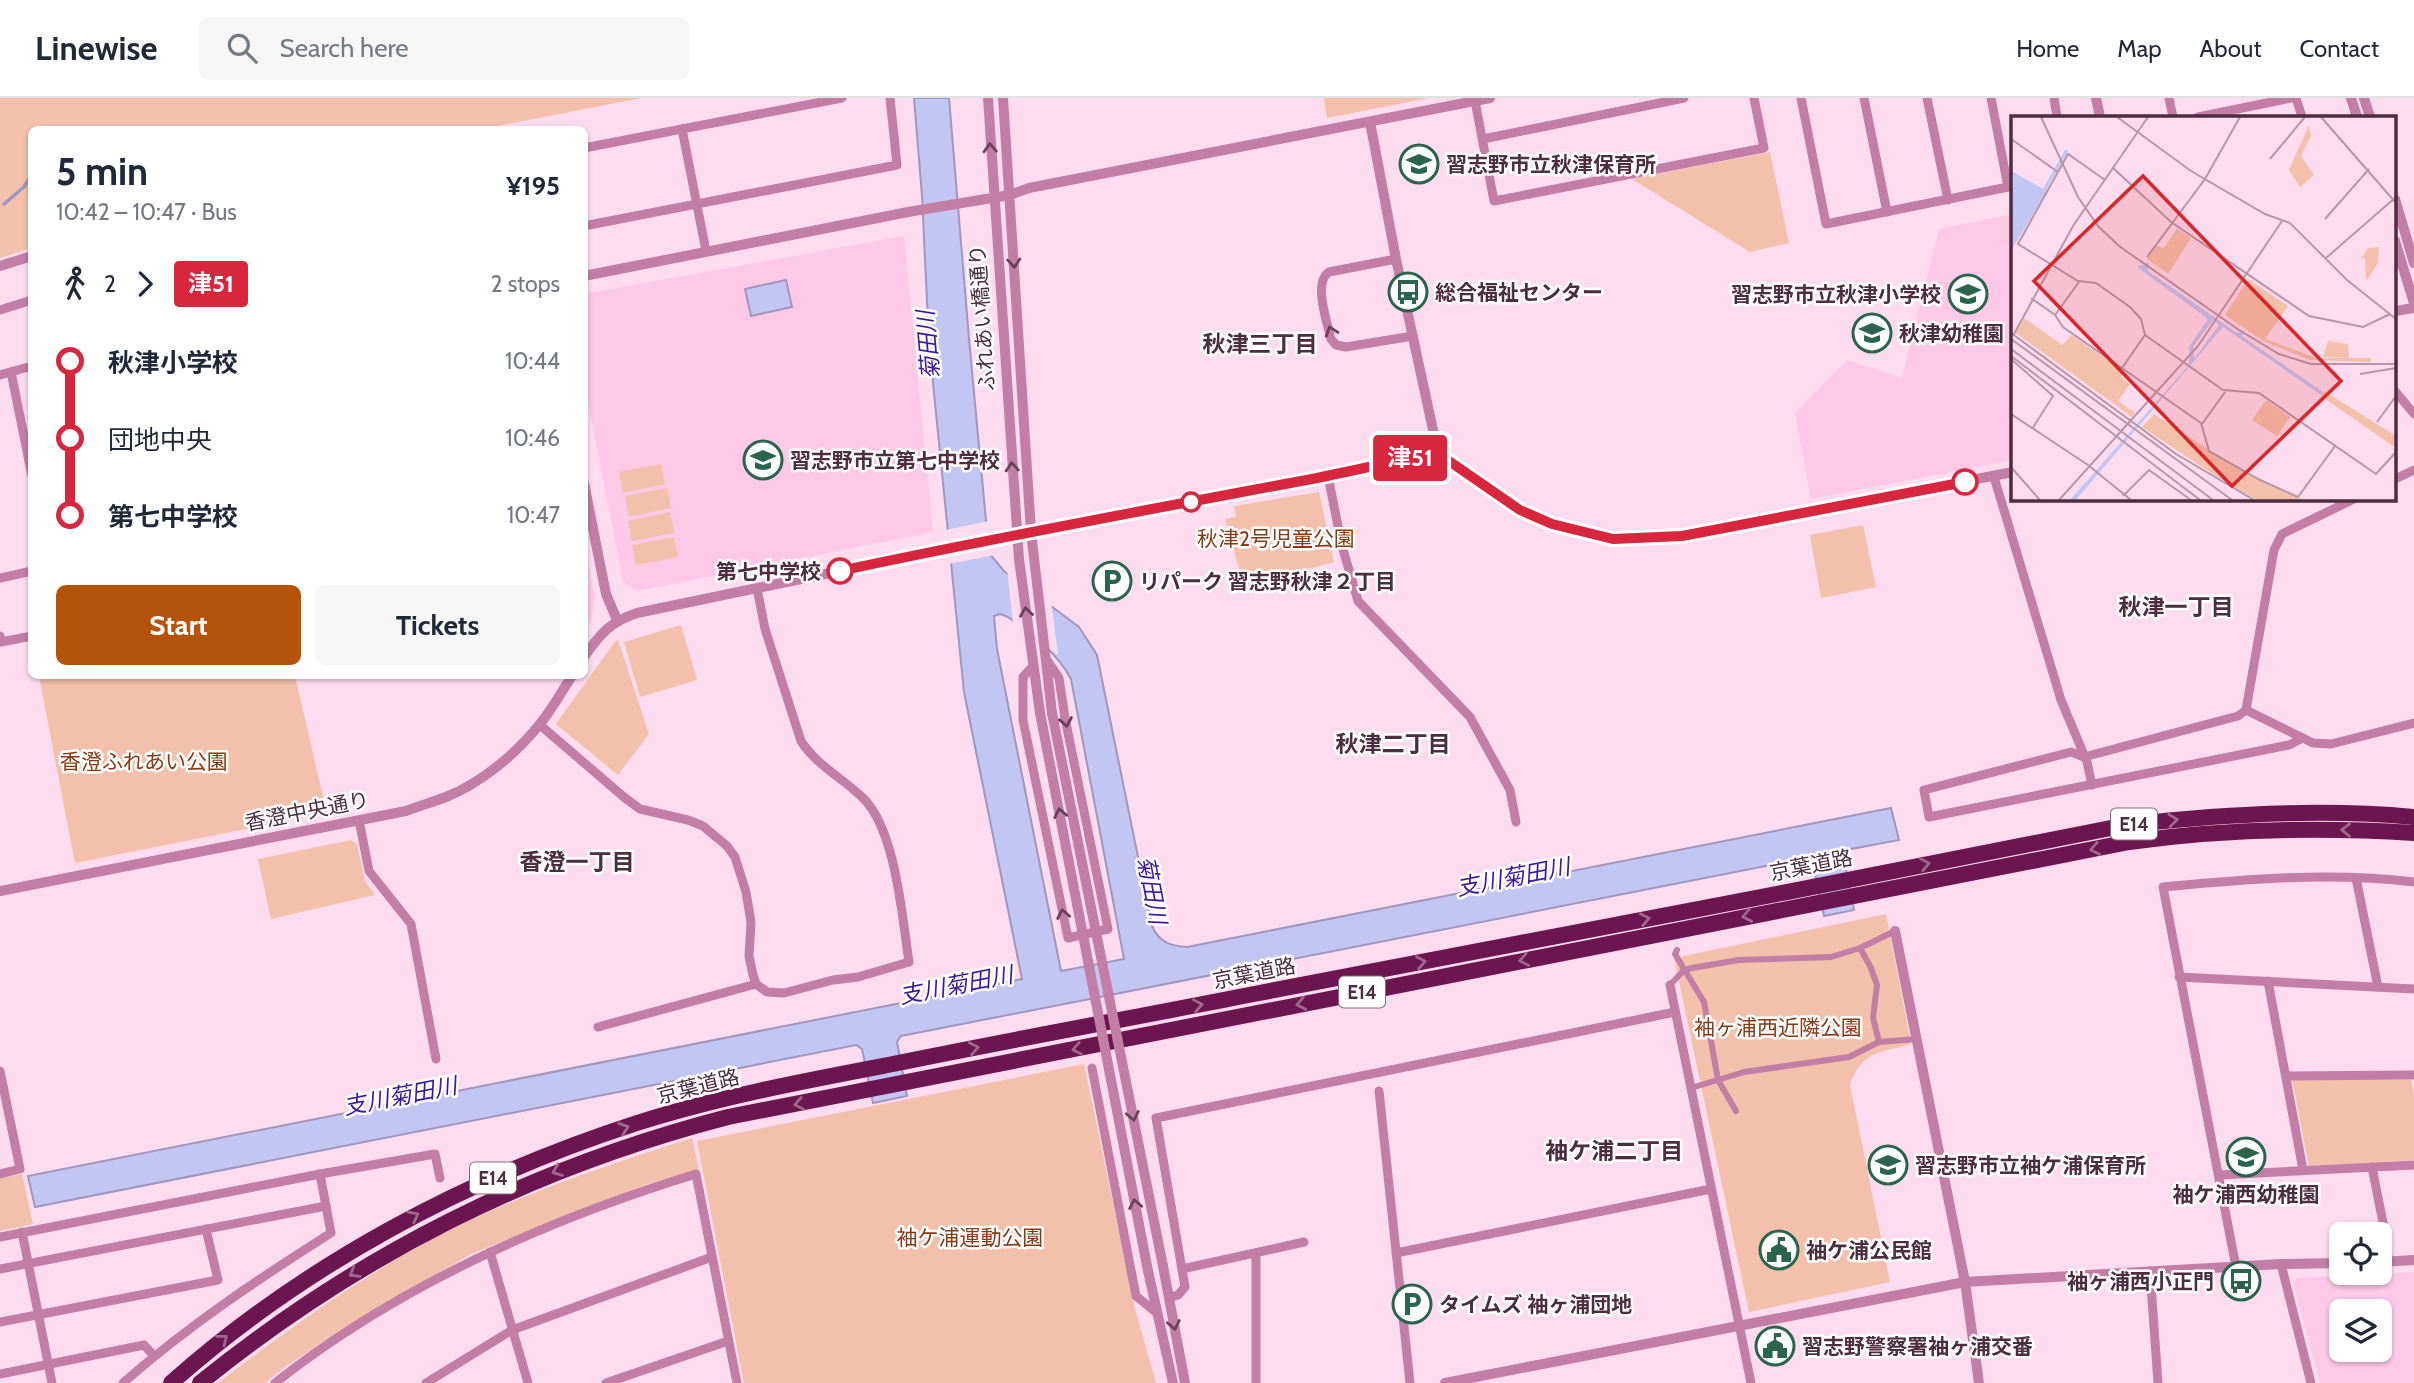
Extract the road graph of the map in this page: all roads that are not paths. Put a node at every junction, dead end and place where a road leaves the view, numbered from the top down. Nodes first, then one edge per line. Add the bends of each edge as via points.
1 (842, 98) edge
2 (890, 98) edge
3 (988, 98) edge
4 (1003, 98) edge
5 (1490, 98) edge
6 (1684, 98) edge
7 (1754, 98) edge
8 (1801, 98) edge
9 (1864, 98) edge
10 (1927, 98) edge
11 (1991, 98) edge
12 (2054, 98) edge
13 (2096, 98) edge
14 (2169, 98) edge
15 (2294, 98) edge
16 (2351, 98) edge
17 (2364, 98) edge
18 (1475, 101) junction
19 (2057, 116) edge
20 (2100, 116) edge
21 (2173, 116) edge
22 (2203, 116) edge
23 (2302, 116) edge
24 (2357, 116) edge
25 (2370, 116) edge
26 (1370, 122) junction
27 (682, 129) junction
28 (1483, 139) junction
29 (588, 148) edge
30 (2011, 187) edge
31 (1010, 195) junction
32 (993, 198) junction
33 (1948, 200) junction
34 (2396, 202) edge
35 (696, 204) junction
36 (1886, 212) junction
37 (588, 225) edge
38 (2396, 244) edge
39 (706, 251) junction
40 (28, 257) edge
41 (1396, 259) junction
42 (2414, 263) edge
43 (0, 266) edge
44 (588, 275) edge
45 (28, 301) edge
46 (2414, 306) edge
47 (0, 310) edge
48 (2396, 311) edge
49 (1413, 336) junction
50 (28, 367) edge
51 (11, 372) junction
52 (0, 375) edge
53 (2396, 392) edge
54 (2414, 414) edge
55 (1432, 454) junction
56 (28, 456) edge
57 (2414, 470) edge
58 (2011, 473) edge
59 (1328, 476) junction
60 (1994, 477) junction
61 (2396, 479) edge
62 (2352, 500) edge
63 (588, 515) edge
64 (1031, 532) junction
65 (1017, 535) junction
66 (28, 572) edge
67 (0, 578) edge
68 (757, 588) junction
69 (617, 620) junction
70 (0, 636) edge
71 (28, 637) edge
72 (588, 652) edge
73 (1046, 659) junction
74 (1033, 666) junction
75 (570, 679) edge
76 (2246, 710) junction
77 (1046, 713) junction
78 (2414, 723) edge
79 (540, 725) junction
80 (2303, 738) junction
81 (2084, 757) junction
82 (2092, 785) junction
83 (2414, 817) edge
84 (359, 820) junction
85 (1516, 822) dead end
86 (2414, 832) edge
87 (2356, 878) junction
88 (2414, 882) edge
89 (1859, 885) junction
90 (0, 891) edge
91 (1813, 895) junction
92 (1895, 931) joint
93 (1860, 948) junction
94 (1677, 950) dead end
95 (1684, 970) junction
96 (2179, 977) junction
97 (2267, 981) junction
98 (756, 984) junction
99 (1670, 985) joint
100 (2378, 987) junction
101 (2414, 989) edge
102 (1675, 1012) junction
103 (598, 1027) dead end
104 (1917, 1039) junction
105 (1879, 1042) junction
106 (436, 1059) dead end
107 (1092, 1068) dead end
108 (0, 1071) edge
109 (2286, 1076) junction
110 (2414, 1076) edge
111 (1718, 1080) junction
112 (1691, 1088) junction
113 (1379, 1091) dead end
114 (1736, 1111) dead end
115 (4, 1113) edge
116 (2414, 1165) edge
117 (2372, 1167) junction
118 (2303, 1170) junction
119 (0, 1174) edge
120 (320, 1174) junction
121 (2219, 1175) junction
122 (440, 1178) dead end
123 (1711, 1189) junction
124 (326, 1206) junction
125 (2383, 1222) edge
126 (206, 1229) junction
127 (22, 1232) junction
128 (0, 1237) edge
129 (1304, 1242) dead end
130 (489, 1252) junction
131 (1396, 1253) junction
132 (1256, 1254) junction
133 (712, 1257) junction
134 (2414, 1260) edge
135 (2392, 1261) edge
136 (2329, 1263) edge
137 (29, 1264) junction
138 (2281, 1264) junction
139 (2236, 1267) junction
140 (0, 1269) edge
141 (1182, 1269) junction
142 (2150, 1271) junction
143 (1965, 1282) junction
144 (1169, 1298) junction
145 (1157, 1313) junction
146 (39, 1314) junction
147 (0, 1322) edge
148 (1740, 1326) junction
149 (512, 1330) junction
150 (728, 1341) junction
151 (154, 1356) junction
152 (48, 1364) junction
153 (0, 1374) edge
154 (52, 1383) edge
155 (123, 1383) edge
156 (171, 1383) edge
157 (200, 1383) edge
158 (275, 1383) edge
159 (426, 1383) edge
160 (528, 1383) edge
161 (606, 1383) edge
162 (737, 1383) edge
163 (1173, 1383) edge
164 (1185, 1383) edge
165 (1256, 1383) edge
166 (1410, 1383) edge
167 (1445, 1383) edge
168 (1751, 1383) edge
169 (1979, 1383) edge
170 (2158, 1383) edge
171 (2311, 1383) edge

1 - 27 street
2 - 35 street via 897,165
32 -> 3 street, ふれあい橋通り
4 - 31 street, ふれあい橋通り
5 - 18 street
6 - 28 street
7 - 28 street via 1764,148 1494,201
8 - 36 street via 1826,224
9 - 36 street
10 - 33 street
11 - 30 street
12 - 19 street
13 - 20 street
14 - 21 street
15 - 22 street
15 - 23 street
16 - 24 street
17 - 25 street
18 - 26 street
18 - 28 street
26 - 31 street
26 - 41 street
27 - 29 street
27 - 35 street
30 - 33 street
31 - 32 street
31 -> 64 street, ふれあい橋通り
32 - 39 street
65 -> 32 street, ふれあい橋通り
33 - 36 street
34 - 42 street
35 - 37 street
35 - 39 street
38 - 46 street
39 - 44 street
40 - 43 street
41 - 49 street
49 -> 41 street via 1346,347 1331,339 1320,285 1323,276
45 - 47 street
46 - 48 street
49 - 55 street via 1435,439
50 - 51 street
51 - 52 street
51 - 56 street
53 - 54 street
55 - 59 street
55 - 60 street via 1520,510 1552,524 1613,539 1682,536
57 - 61 street
58 - 60 street
59 - 64 street
59 - 85 street via 1358,601 1470,717 1510,790
60 - 81 street via 2061,699
62 - 76 street via 2283,534 2278,541
63 - 69 street via 606,594
64 - 65 street
64 - 73 street, ふれあい橋通り
65 - 68 street
74 -> 65 street, ふれあい橋通り
66 - 67 street
68 - 69 street
68 - 98 street via 765,629 801,741 809,754 865,800 883,827 909,962 784,993 767,992
69 - 72 street
70 - 71 street via 1,642
73 -> 74 street via 1059,678 1108,929 1068,938 1023,720 1023,677
73 - 77 street, ふれあい橋通り
74 - 77 street, ふれあい橋通り
75 - 79 street, 香澄中央通り
76 - 80 street
76 - 81 street via 2238,716
77 -> 144 street, bridge
145 -> 77 street, bridge
78 - 80 street via 2331,744
79 - 84 street, 香澄中央通り via 497,765 447,797
79 - 98 street via 640,809 703,826 727,846 746,892 751,922 749,957
80 - 82 street via 2289,745
81 - 82 street
81 - 82 street via 2071,752 1924,790 1929,817
89 -> 83 highway, 京葉道路 / E14 via 2126,825 2183,818 2303,813
84 - 90 street, 香澄中央通り
84 - 106 street via 369,871 411,924
86 -> 89 highway, 京葉道路 / E14 via 2306,829 2180,835
87 - 88 street
87 - 96 street via 2241,879 2164,887
87 - 100 street
89 - 91 highway, 京葉道路 / E14
156 -> 91 highway, 京葉道路 / E14 via 241,1325 415,1215 529,1162 639,1122 860,1070
91 -> 157 highway, 京葉道路 / E14 via 677,1130 525,1184 432,1228 273,1326
92 - 93 street
92 - 104 street
93 - 95 street via 1831,957 1739,960
93 - 105 street via 1877,985 1873,1018
94 - 95 street
95 - 99 street
95 - 111 street via 1703,1002
96 - 97 street
96 - 121 street
97 - 100 street
97 - 109 street
98 - 103 street
99 - 102 street
100 - 101 street
102 - 112 street
102 - 141 street via 1156,1118
104 - 105 street
104 - 143 street
105 - 111 street via 1849,1057
107 - 145 street via 1136,1296
108 - 115 street
109 - 110 street
109 - 118 street
111 - 112 street
111 - 114 street
112 - 123 street
113 - 131 street
115 - 119 street via 20,1169
116 - 117 street
117 - 118 street
117 - 125 street
118 - 121 street
120 - 122 street via 435,1154
120 - 124 street
120 - 127 street
121 - 139 street
123 - 131 street
123 - 148 street
124 - 126 street
124 - 151 street via 331,1233 224,1302
126 - 137 street
126 - 146 street via 218,1280
127 - 128 street
127 - 137 street
129 - 132 street
130 - 133 street via 625,1196 696,1174
130 - 149 street
130 - 158 street via 368,1320
131 - 166 street
132 - 141 street
132 - 165 street
133 - 149 street
133 - 150 street
134 - 135 street
136 - 138 street
137 - 140 street
137 - 146 street
138 - 139 street
138 - 171 street
139 - 142 street
141 - 144 street via 1185,1287
142 - 143 street
142 - 170 street
143 - 148 street
143 - 169 street
144 -> 164 street
145 - 163 street
146 - 147 street
146 - 152 street
148 - 167 street
148 - 168 street
149 - 159 street
149 - 160 street
150 - 161 street
150 - 162 street
151 - 152 street via 144,1345
151 - 155 street
152 - 153 street
152 - 154 street

